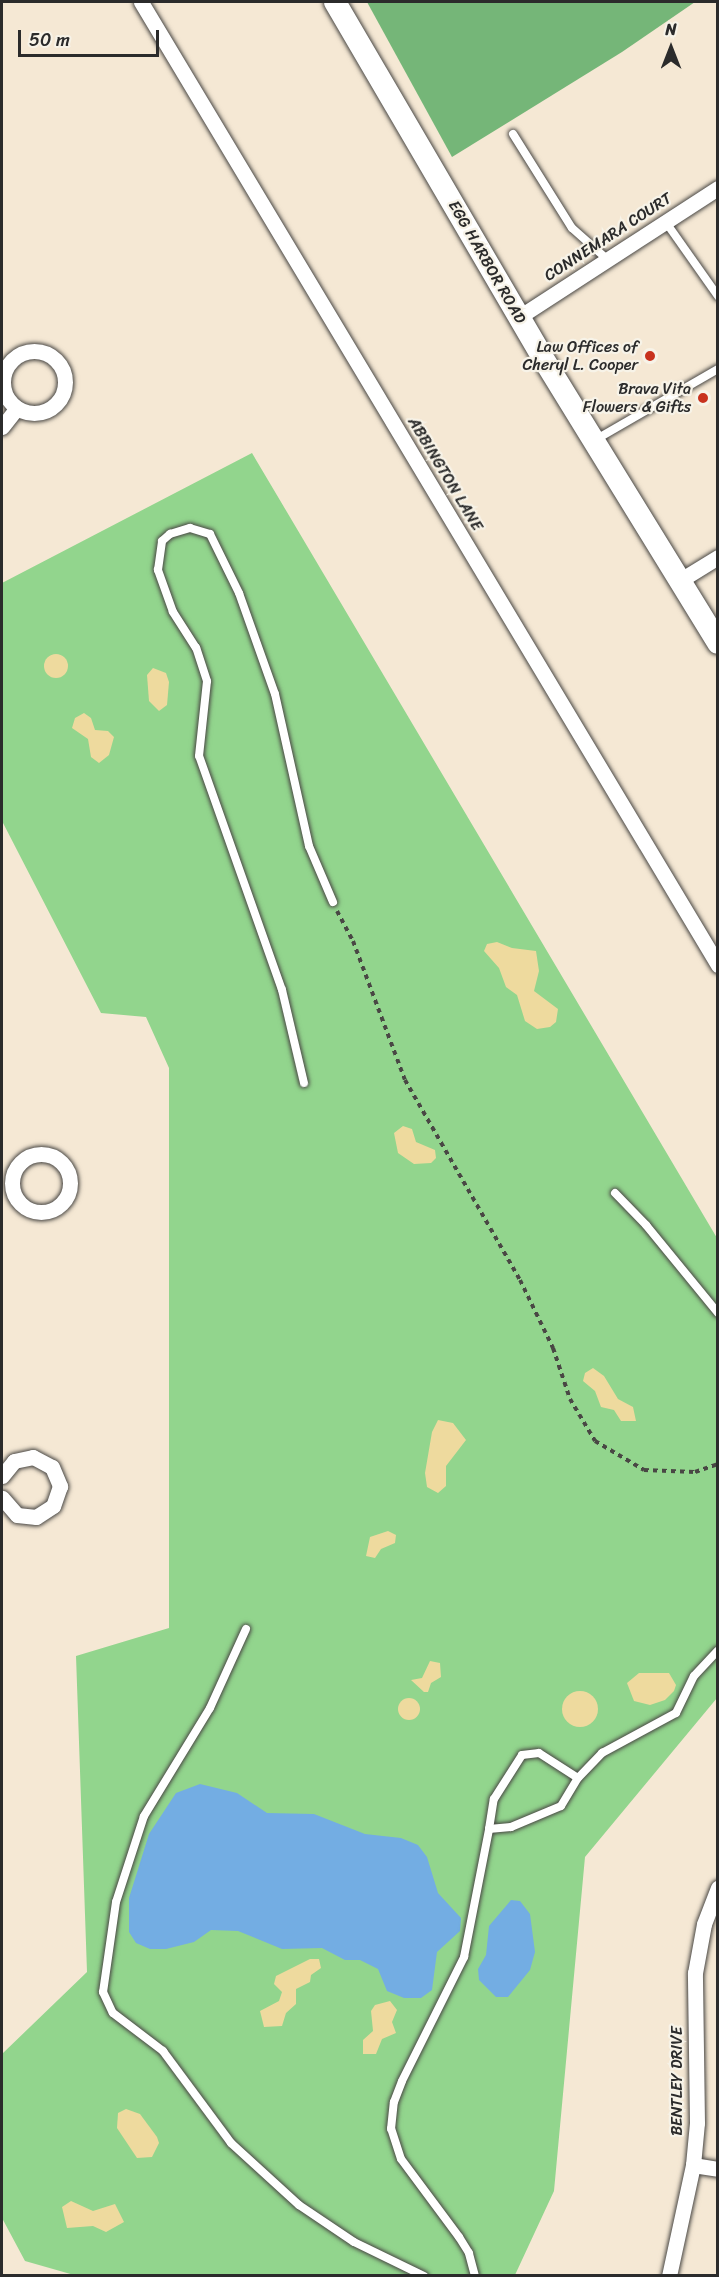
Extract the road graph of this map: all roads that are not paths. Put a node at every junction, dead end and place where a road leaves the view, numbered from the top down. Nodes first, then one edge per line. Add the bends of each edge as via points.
1 (141, 2) edge
2 (335, 2) edge
3 (513, 134) dead end
4 (717, 188) edge
5 (665, 221) junction
6 (607, 259) junction
7 (717, 296) edge
8 (519, 316) junction
9 (717, 369) edge
10 (17, 408) junction
11 (2, 427) edge
12 (594, 441) junction
13 (717, 557) edge
14 (678, 581) junction
15 (717, 643) edge
16 (333, 902) road end
17 (717, 965) edge
18 (304, 1083) dead end
19 (615, 1193) dead end
20 (717, 1313) edge
21 (2, 1476) edge
22 (2, 1498) edge
23 (246, 1629) dead end
24 (717, 1650) edge
25 (578, 1778) junction
26 (489, 1829) junction
27 (717, 1888) edge
28 (693, 2165) junction
29 (717, 2169) edge
30 (424, 2276) edge
31 (475, 2276) edge
32 (669, 2276) edge

1 - 17 street, ABBINGTON LANE
2 - 8 main road, EGG HARBOR ROAD
3 - 6 lane via 572,228
4 - 5 street, CONNEMARA COURT
5 - 6 street, CONNEMARA COURT
5 - 7 lane
6 - 8 street, CONNEMARA COURT
8 - 12 main road, EGG HARBOR ROAD
9 - 12 lane
10 - 10 street via 37,413 56,404 62,395 64,376 46,354 27,352 10,362 5,370 4,391
10 - 11 street
12 - 14 main road, EGG HARBOR ROAD
13 - 14 street
14 - 15 main road, EGG HARBOR ROAD
16 - 18 lane via 309,846 275,694 239,593 210,534 190,528 170,534 162,541 158,570 173,612 196,648 207,681 199,756 282,990
19 - 20 lane
21 - 22 street via 14,1461 33,1457 52,1467 60,1486 53,1506 36,1517 17,1515
23 - 30 lane via 210,1708 144,1816 114,1908 103,1992 113,2013 163,2051 231,2143 299,2205 354,2242
24 - 25 lane via 694,1676 676,1713 617,1742
25 - 26 lane via 554,1811 511,1827
25 - 26 lane via 539,1753 522,1755 494,1799
26 - 31 lane via 464,1957 402,2081 394,2102 392,2129 401,2159 459,2237 469,2253
27 - 28 street, BENTLEY DRIVE via 704,1924 695,1973 697,2079
28 - 29 street
28 - 32 street, BENTLEY DRIVE

